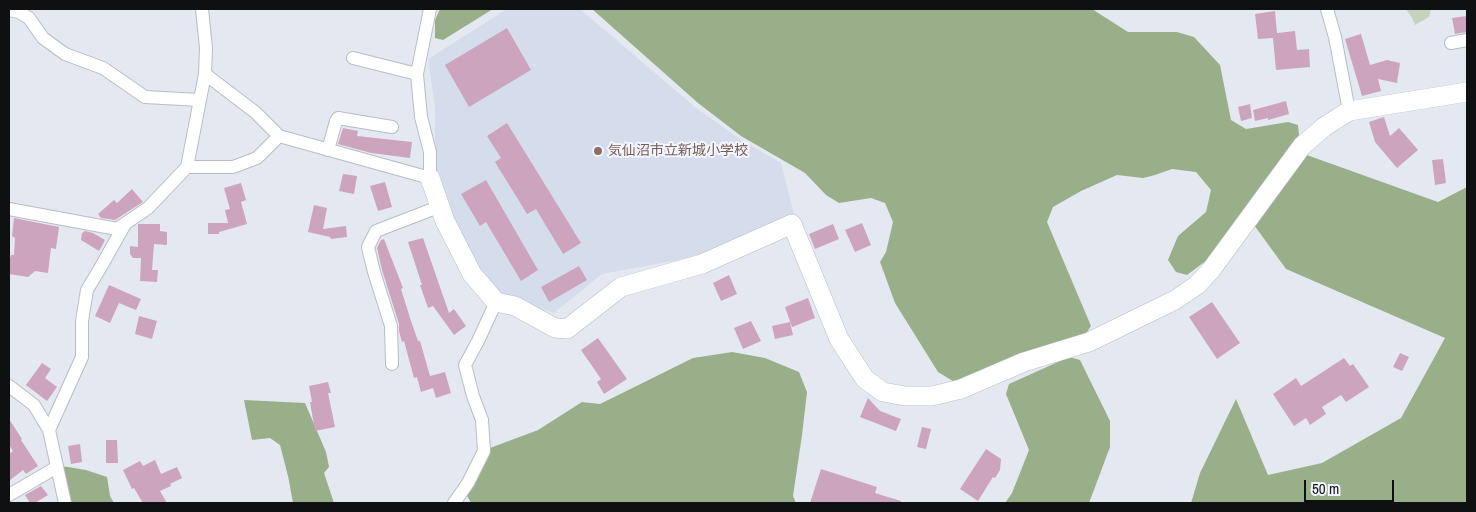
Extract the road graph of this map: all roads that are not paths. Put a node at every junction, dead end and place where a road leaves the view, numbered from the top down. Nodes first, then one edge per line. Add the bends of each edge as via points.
1 (202, 9) edge
2 (430, 9) edge
3 (1327, 9) edge
4 (16, 10) edge
5 (1467, 40) edge
6 (1451, 43) dead end
7 (352, 58) dead end
8 (205, 74) junction
9 (417, 74) junction
10 (1467, 92) edge
11 (200, 100) junction
12 (1349, 112) junction
13 (392, 127) dead end
14 (279, 136) junction
15 (328, 150) junction
16 (187, 167) junction
17 (430, 178) junction
18 (440, 206) junction
19 (9, 210) edge
20 (124, 224) junction
21 (496, 302) junction
22 (392, 364) dead end
23 (9, 386) edge
24 (49, 430) junction
25 (57, 467) junction
26 (9, 495) edge
27 (65, 503) edge
28 (454, 503) edge

1 - 8 street
2 - 9 street
3 - 12 street
4 - 11 street via 29,18 43,38 65,54 103,68 145,96
5 - 6 street
7 - 9 street
8 - 11 street
8 - 14 street
9 - 17 street via 421,117 430,152
10 - 12 street
11 - 16 street
12 - 21 street via 1302,146 1211,270 1197,285 1175,300 1089,342 1024,362 961,389 932,396 883,392 865,379 839,339 792,224 702,264 621,287 568,329 555,328 515,306
13 - 15 street via 338,118
14 - 15 street
14 - 16 street via 257,158 233,167
15 - 17 street
16 - 20 street via 148,208
17 - 18 street
18 - 21 street via 472,274
18 - 22 street via 376,230 368,246 391,326
19 - 20 street via 117,229
20 - 24 street via 87,290 82,320 82,357
21 - 28 street via 465,365 482,420 484,450
23 - 24 street via 34,405
24 - 25 street
25 - 26 street
25 - 27 street

